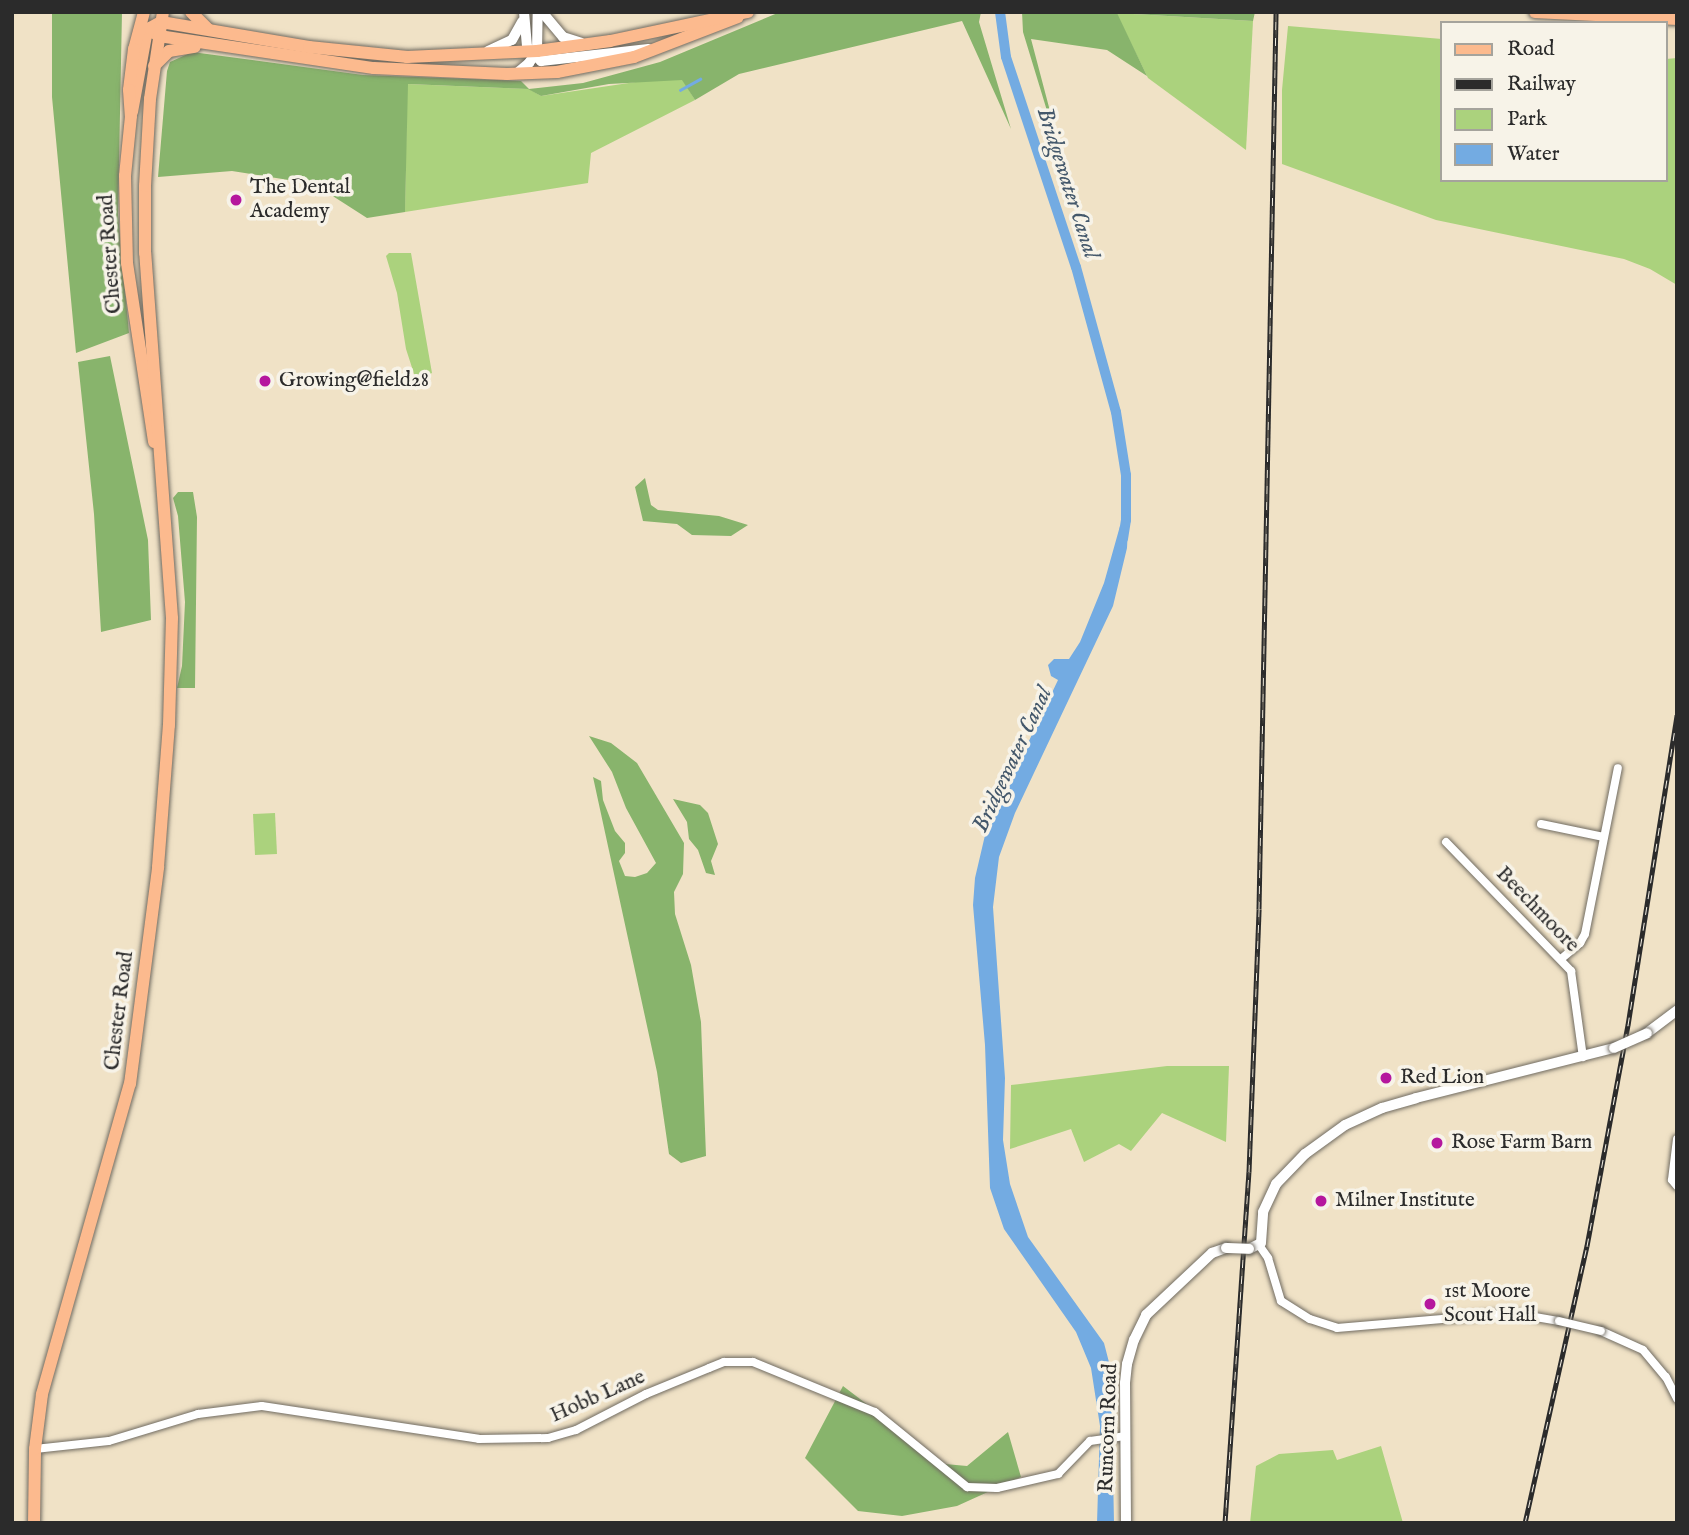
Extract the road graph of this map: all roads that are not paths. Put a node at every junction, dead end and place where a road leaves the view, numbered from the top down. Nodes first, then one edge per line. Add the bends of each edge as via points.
1 (145, 12) edge
2 (191, 12) edge
3 (540, 12) edge
4 (748, 12) edge
5 (1535, 12) edge
6 (1601, 12) edge
7 (524, 13) edge
8 (1653, 18) junction
9 (1677, 19) edge
10 (158, 25) edge
11 (208, 29) junction
12 (216, 44) junction
13 (586, 44) junction
14 (666, 47) junction
15 (534, 53) junction
16 (481, 54) junction
17 (154, 67) junction
18 (517, 73) junction
19 (131, 116) junction
20 (163, 494) junction
21 (1618, 768) dead end
22 (1541, 824) dead end
23 (1604, 837) junction
24 (1446, 842) dead end
25 (1561, 959) junction
26 (1676, 1014) edge
27 (1583, 1057) junction
28 (1677, 1139) edge
29 (1677, 1186) edge
30 (1254, 1247) junction
31 (1677, 1399) edge
32 (1122, 1436) junction
33 (35, 1449) junction
34 (34, 1523) edge
35 (1126, 1523) edge

1 - 10 main road
1 - 19 main road, Chester Road via 134,49
2 - 11 main road
3 - 13 street via 563,37
3 - 15 street
4 - 13 main road
4 - 14 main road
5 - 8 main road
6 - 8 main road
7 - 15 street
7 - 16 street via 512,40
8 - 9 main road
10 - 11 main road
10 - 12 main road
10 - 17 main road, Chester Road
10 - 19 main road via 146,36
11 - 16 main road via 374,55
12 - 17 main road via 173,50
12 - 18 main road via 393,70
13 - 15 main road
14 - 15 street via 549,61
14 - 18 main road via 582,68
15 - 16 main road
15 - 18 street
17 - 20 main road, Chester Road via 145,171 145,254
19 - 20 main road, Chester Road via 125,176 127,263
20 - 33 main road, Chester Road via 172,618 169,725 158,867 131,1074 51,1353
21 - 23 street
22 - 23 street
23 - 25 street via 1585,934
24 - 25 street, Beechmoore
25 - 27 street, Beechmoore via 1574,986
26 - 27 street, bridge via 1647,1033
27 - 30 street via 1404,1101 1345,1125 1305,1154 1276,1185
28 - 29 street via 1672,1180
30 - 31 street, bridge via 1268,1258 1281,1301 1310,1319 1337,1328 1513,1312 1559,1321 1601,1331 1643,1350 1666,1377
30 - 32 street, Runcorn Road, bridge via 1212,1253 1146,1315 1127,1364
32 - 33 street, Hobb Lane via 1098,1438 1084,1446 1058,1474 997,1488 967,1487 875,1412 753,1362 724,1362 576,1430 548,1438 479,1439 262,1406 198,1414 109,1441
32 - 35 street, Runcorn Road
33 - 34 main road, Chester Road

